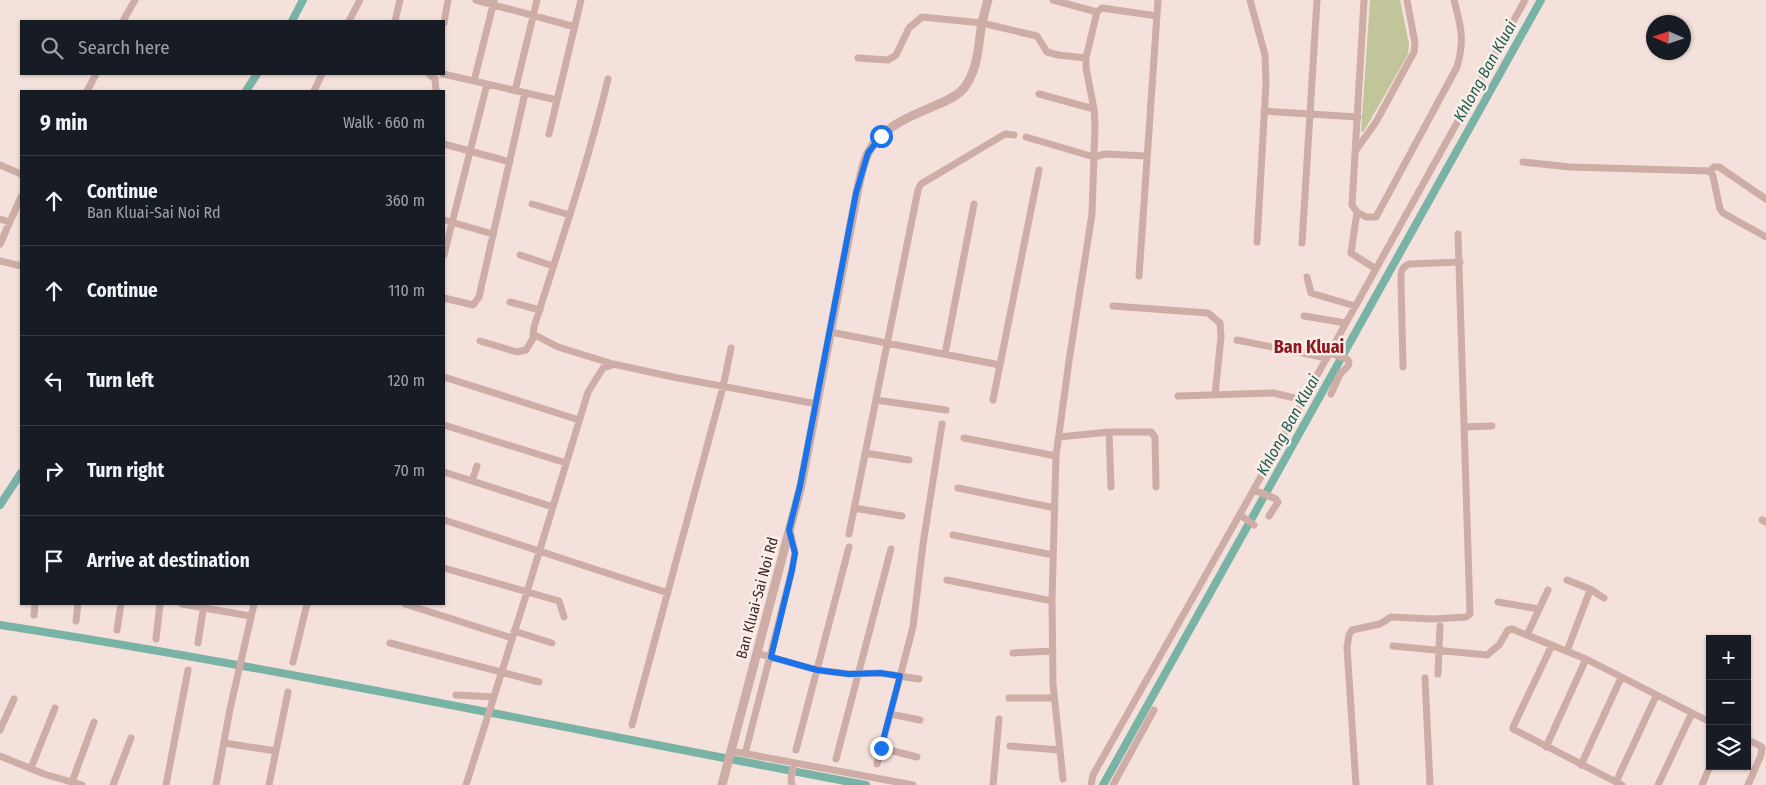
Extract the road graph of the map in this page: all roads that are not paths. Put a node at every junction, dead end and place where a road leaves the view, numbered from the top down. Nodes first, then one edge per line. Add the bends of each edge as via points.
1 (135, 0) edge
2 (360, 0) edge
3 (400, 0) edge
4 (448, 0) edge
5 (476, 0) edge
6 (537, 0) edge
7 (581, 0) edge
8 (988, 0) edge
9 (1053, 0) edge
10 (1158, 0) edge
11 (1250, 0) edge
12 (1317, 0) edge
13 (1364, 0) edge
14 (1407, 0) edge
15 (1454, 0) edge
16 (1525, 0) edge
17 (494, 2) edge
18 (1101, 6) edge
19 (533, 16) junction
20 (1157, 16) junction
21 (124, 20) edge
22 (350, 20) edge
23 (395, 20) edge
24 (445, 20) edge
25 (982, 23) junction
26 (575, 27) junction
27 (858, 58) dead end
28 (1086, 58) junction
29 (445, 74) edge
30 (95, 75) edge
31 (322, 75) edge
32 (432, 76) edge
33 (608, 79) dead end
34 (474, 81) junction
35 (487, 84) junction
36 (88, 90) edge
37 (314, 90) edge
38 (436, 90) edge
39 (514, 91) junction
40 (525, 93) junction
41 (1039, 94) dead end
42 (557, 100) junction
43 (1094, 109) junction
44 (1264, 111) junction
45 (1310, 114) junction
46 (1358, 117) junction
47 (549, 134) dead end
48 (1014, 135) dead end
49 (1026, 137) dead end
50 (445, 144) edge
51 (470, 151) junction
52 (1356, 151) junction
53 (1147, 156) junction
54 (1094, 158) junction
55 (510, 162) junction
56 (1523, 162) dead end
57 (0, 165) edge
58 (1039, 170) dead end
59 (1710, 171) junction
60 (20, 174) edge
61 (20, 199) edge
62 (1766, 199) edge
63 (532, 204) dead end
64 (974, 204) dead end
65 (1358, 212) junction
66 (570, 215) junction
67 (0, 219) edge
68 (445, 220) edge
69 (10, 222) junction
70 (452, 222) junction
71 (493, 234) junction
72 (1458, 234) dead end
73 (1766, 237) edge
74 (1257, 242) dead end
75 (1302, 243) dead end
76 (0, 244) edge
77 (445, 251) edge
78 (520, 255) dead end
79 (0, 260) edge
80 (1460, 262) junction
81 (20, 266) edge
82 (554, 266) junction
83 (1376, 269) junction
84 (1139, 276) dead end
85 (1307, 277) dead end
86 (445, 298) edge
87 (510, 302) dead end
88 (1112, 306) dead end
89 (1356, 306) junction
90 (540, 310) junction
91 (1304, 316) dead end
92 (1346, 323) junction
93 (830, 332) junction
94 (535, 335) junction
95 (1237, 340) dead end
96 (480, 341) dead end
97 (887, 343) junction
98 (731, 348) dead end
99 (945, 354) junction
100 (1331, 355) junction
101 (612, 364) junction
102 (1000, 365) junction
103 (1403, 367) dead end
104 (445, 377) edge
105 (723, 387) junction
106 (1331, 394) dead end
107 (1215, 395) junction
108 (1178, 396) dead end
109 (876, 400) junction
110 (993, 400) dead end
111 (1304, 400) junction
112 (817, 404) junction
113 (946, 410) dead end
114 (579, 420) junction
115 (942, 424) dead end
116 (445, 425) edge
117 (1492, 426) dead end
118 (1465, 427) junction
119 (1109, 432) junction
120 (1059, 437) junction
121 (964, 438) dead end
122 (865, 453) junction
123 (1056, 456) junction
124 (909, 460) dead end
125 (566, 463) junction
126 (477, 466) dead end
127 (445, 472) edge
128 (472, 481) junction
129 (1111, 487) dead end
130 (1156, 487) dead end
131 (958, 488) dead end
132 (1256, 490) junction
133 (553, 507) junction
134 (854, 508) junction
135 (1055, 508) junction
136 (902, 516) dead end
137 (1241, 516) junction
138 (1269, 516) dead end
139 (445, 520) edge
140 (1253, 524) dead end
141 (789, 530) junction
142 (849, 534) dead end
143 (953, 535) dead end
144 (849, 547) dead end
145 (891, 549) dead end
146 (540, 552) junction
147 (1053, 555) junction
148 (445, 568) edge
149 (948, 580) dead end
150 (1567, 580) dead end
151 (1590, 589) junction
152 (1548, 590) dead end
153 (527, 592) junction
154 (668, 593) junction
155 (1604, 598) dead end
156 (1052, 601) junction
157 (1498, 602) dead end
158 (35, 605) edge
159 (78, 605) edge
160 (121, 605) edge
161 (160, 605) edge
162 (254, 605) edge
163 (307, 605) edge
164 (408, 605) edge
165 (203, 606) edge
166 (1540, 609) junction
167 (34, 615) dead end
168 (250, 616) junction
169 (564, 617) dead end
170 (76, 621) dead end
171 (1440, 626) dead end
172 (117, 630) dead end
173 (513, 635) junction
174 (1528, 635) junction
175 (156, 639) dead end
176 (198, 643) dead end
177 (552, 643) dead end
178 (390, 644) dead end
179 (1552, 645) junction
180 (1393, 646) dead end
181 (1439, 650) junction
182 (1567, 651) junction
183 (1052, 652) junction
184 (756, 653) junction
185 (1013, 653) dead end
186 (771, 657) junction
187 (1586, 659) junction
188 (294, 662) dead end
189 (188, 670) dead end
190 (817, 670) junction
191 (501, 672) junction
192 (858, 674) junction
193 (1438, 674) dead end
194 (900, 676) junction
195 (1425, 678) dead end
196 (1621, 678) junction
197 (919, 680) dead end
198 (539, 682) dead end
199 (288, 692) dead end
200 (456, 695) dead end
201 (1656, 696) junction
202 (493, 697) junction
203 (1009, 698) dead end
204 (1054, 698) junction
205 (14, 699) dead end
206 (55, 708) dead end
207 (1154, 710) dead end
208 (1692, 713) junction
209 (890, 714) junction
210 (1000, 719) dead end
211 (920, 720) dead end
212 (1706, 720) edge
213 (94, 722) dead end
214 (632, 725) dead end
215 (0, 730) edge
216 (130, 738) dead end
217 (1751, 741) edge
218 (224, 743) junction
219 (1010, 746) dead end
220 (1546, 747) junction
221 (1764, 747) edge
222 (881, 748) junction
223 (796, 750) dead end
224 (1060, 750) junction
225 (276, 751) junction
226 (731, 752) junction
227 (745, 754) junction
228 (0, 756) edge
229 (917, 757) dead end
230 (836, 758) dead end
231 (794, 764) junction
232 (877, 764) dead end
233 (1581, 765) junction
234 (31, 768) junction
235 (1708, 770) edge
236 (1063, 779) dead end
237 (72, 782) junction
238 (791, 782) edge
239 (1619, 783) edge
240 (82, 785) edge
241 (113, 785) edge
242 (166, 785) edge
243 (216, 785) edge
244 (269, 785) edge
245 (466, 785) edge
246 (722, 785) edge
247 (913, 785) edge
248 (993, 785) edge
249 (1091, 785) edge
250 (1113, 785) edge
251 (1356, 785) edge
252 (1430, 785) edge
253 (1658, 785) edge
254 (1702, 785) edge
255 (1748, 785) edge

1 - 21 street
2 - 22 street
3 - 23 street
4 - 24 street
5 - 17 street
6 - 19 street
7 - 26 street
8 - 25 street, Ban Kluai-Sai Noi Rd
9 - 18 street
10 - 20 street
11 - 44 street via 1265,55
12 - 45 street
13 - 46 street
14 - 52 street via 1414,52 1376,122
15 - 65 street via 1462,34 1457,66 1376,217 1366,217
16 - 83 street
17 - 19 street
17 - 34 street
18 - 20 street
18 - 28 street
19 - 26 street
19 - 39 street
20 - 53 street
25 - 27 street via 922,18 909,28 896,55 888,60
25 - 28 street via 1039,37 1047,52
25 - 93 street, Ban Kluai-Sai Noi Rd via 975,68 961,92 891,127 868,153 856,193
26 - 42 street
28 - 43 street
29 - 34 street
30 - 36 street
31 - 37 street
32 - 38 street
33 - 66 street
34 - 35 street
35 - 39 street
35 - 51 street
39 - 40 street
40 - 42 street
40 - 55 street
41 - 43 street
42 - 47 street
43 - 54 street
44 - 45 street
44 - 74 street
45 - 46 street
45 - 75 street
46 - 52 street
48 - 97 street via 1005,134 919,187
49 - 54 street
50 - 51 street
51 - 55 street
51 - 70 street
52 - 65 street via 1352,205
53 - 54 street via 1105,154
53 - 84 street
54 - 120 street via 1092,214
55 - 71 street
56 - 59 street via 1570,167
57 - 60 street
58 - 102 street
59 - 62 street via 1714,167 1719,168
59 - 73 street via 1723,214
61 - 69 street
63 - 66 street
64 - 99 street
65 - 83 street via 1351,253
66 - 82 street
67 - 69 street
68 - 70 street
69 - 76 street
70 - 71 street
70 - 77 street
71 - 86 street via 479,297 473,305
72 - 80 street
78 - 82 street
79 - 81 street
80 - 103 street via 1403,267
80 - 118 street
82 - 90 street
83 - 89 street
85 - 89 street via 1311,294
87 - 90 street
88 - 107 street via 1208,313 1216,319 1220,323 1221,336
89 - 92 street
90 - 94 street via 534,327
91 - 92 street
92 - 100 street
93 - 97 street
93 - 112 street, Ban Kluai-Sai Noi Rd
94 - 96 street via 526,350 517,352
94 - 101 street via 558,347
95 - 100 street
97 - 99 street
97 - 109 street
98 - 105 street
99 - 102 street
100 - 106 street via 1349,362
100 - 111 street
101 - 105 street
101 - 114 street via 597,376
102 - 110 street
104 - 114 street
105 - 112 street
105 - 154 street
107 - 108 street
107 - 111 street via 1272,393
109 - 113 street
109 - 122 street
111 - 132 street
112 - 141 street, Ban Kluai-Sai Noi Rd
114 - 125 street
115 - 194 street via 913,627
116 - 125 street
117 - 118 street
118 - 251 street via 1470,614 1466,618 1433,620 1391,617 1380,624 1352,630 1347,647
119 - 120 street
119 - 129 street
119 - 130 street via 1154,433
120 - 123 street
121 - 123 street
122 - 124 street
122 - 134 street
123 - 135 street
125 - 133 street
126 - 128 street
127 - 128 street
128 - 133 street
131 - 135 street
132 - 137 street
132 - 138 street via 1276,499 1278,505
133 - 146 street
134 - 136 street
134 - 142 street
135 - 147 street
137 - 140 street
137 - 249 street via 1092,775
139 - 146 street
141 - 184 street, Ban Kluai-Sai Noi Rd
141 - 186 street via 795,553
143 - 147 street
144 - 190 street
145 - 192 street
146 - 153 street
146 - 154 street
147 - 156 street
148 - 153 street
149 - 156 street
150 - 151 street
151 - 155 street
151 - 182 street
152 - 166 street
153 - 169 street via 559,601
153 - 173 street
154 - 214 street
156 - 183 street
157 - 166 street
158 - 167 street
159 - 170 street
160 - 172 street
161 - 175 street
162 - 168 street
163 - 188 street
164 - 173 street
165 - 168 street
165 - 176 street
166 - 174 street
168 - 218 street
171 - 181 street
173 - 177 street
173 - 191 street
174 - 179 street
174 - 181 street via 1510,629 1487,655
178 - 191 street
179 - 182 street
179 - 220 street via 1513,727 1515,732
180 - 181 street
181 - 193 street
182 - 187 street
183 - 185 street
183 - 204 street
184 - 186 street
184 - 226 street, Ban Kluai-Sai Noi Rd
186 - 190 street
186 - 227 street
187 - 196 street
187 - 220 street
189 - 242 street
190 - 192 street
190 - 223 street
191 - 198 street
191 - 202 street
192 - 194 street
192 - 230 street
194 - 197 street
194 - 209 street
195 - 252 street
196 - 201 street
196 - 233 street
199 - 225 street
200 - 202 street
201 - 208 street
201 - 239 street
202 - 245 street
203 - 204 street
204 - 224 street
205 - 215 street
206 - 234 street
207 - 250 street
208 - 212 street
208 - 253 street
209 - 211 street
209 - 222 street
210 - 248 street
213 - 237 street
216 - 241 street
217 - 221 street
218 - 225 street
218 - 243 street
219 - 224 street
220 - 233 street
221 - 255 street
222 - 229 street
222 - 232 street
224 - 236 street
225 - 244 street
226 - 227 street
226 - 246 street, Ban Kluai-Sai Noi Rd
227 - 231 street
228 - 234 street
231 - 238 street
231 - 247 street
233 - 239 street
234 - 237 street
235 - 254 street
237 - 240 street

